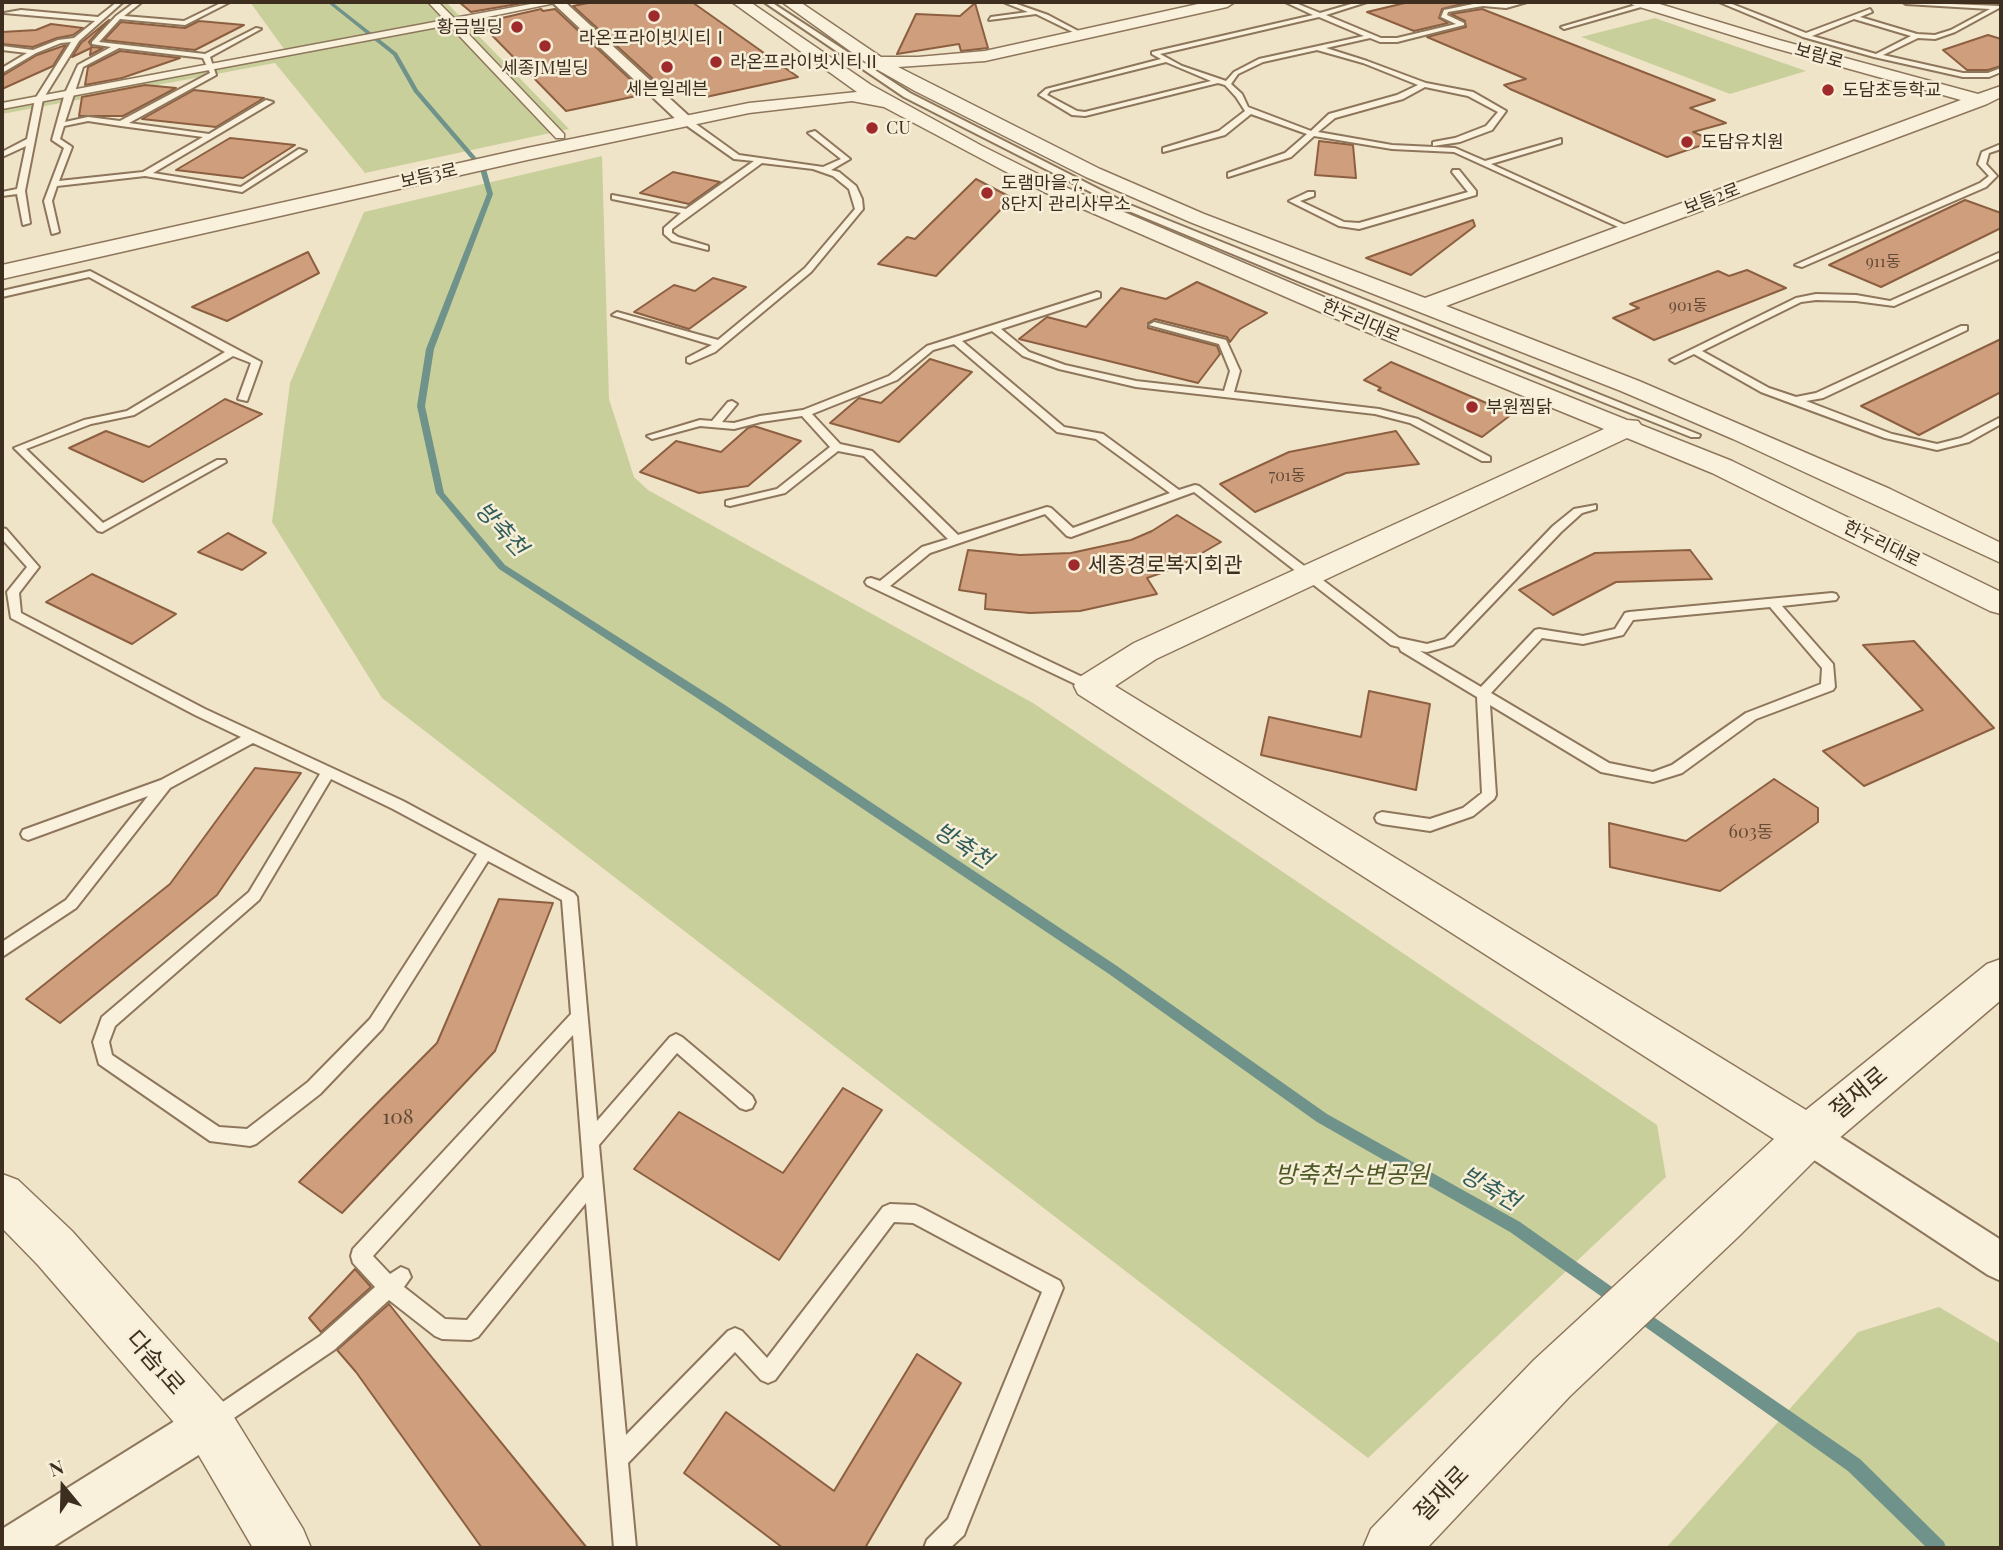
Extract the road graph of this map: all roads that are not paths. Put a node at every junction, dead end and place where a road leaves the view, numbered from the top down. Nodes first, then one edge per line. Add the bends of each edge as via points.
1 (120, 2) edge
2 (139, 2) edge
3 (227, 2) edge
4 (433, 2) edge
5 (557, 2) edge
6 (740, 2) edge
7 (767, 2) edge
8 (790, 2) edge
9 (1006, 2) edge
10 (1227, 2) edge
11 (1287, 2) edge
12 (1364, 2) edge
13 (1524, 2) edge
14 (1742, 2) edge
15 (1906, 2) edge
16 (1642, 3) edge
17 (1726, 4) edge
18 (2, 8) edge
19 (2000, 8) edge
20 (1870, 11) dead end
21 (1035, 13) junction
22 (1320, 15) junction
23 (1853, 17) junction
24 (118, 18) junction
25 (97, 19) junction
26 (991, 19) dead end
27 (452, 22) junction
28 (1564, 27) dead end
29 (258, 29) dead end
30 (1079, 33) junction
31 (1371, 36) junction
32 (1805, 36) junction
33 (1917, 36) junction
34 (76, 40) junction
35 (118, 46) junction
36 (2, 48) edge
37 (1319, 48) junction
38 (34, 52) junction
39 (985, 56) junction
40 (1875, 56) junction
41 (1167, 60) junction
42 (208, 62) junction
43 (877, 62) junction
44 (837, 70) junction
45 (2001, 70) edge
46 (2, 71) edge
47 (1223, 83) junction
48 (1424, 85) junction
49 (921, 88) junction
50 (2001, 91) edge
51 (69, 93) junction
52 (40, 99) junction
53 (1978, 99) junction
54 (269, 102) dead end
55 (892, 104) junction
56 (2, 106) edge
57 (2001, 106) edge
58 (749, 108) junction
59 (1250, 111) junction
60 (686, 121) junction
61 (121, 124) junction
62 (60, 125) junction
63 (812, 133) dead end
64 (1314, 134) junction
65 (210, 136) junction
66 (560, 136) dead end
67 (30, 141) junction
68 (1558, 141) dead end
69 (2001, 146) edge
70 (1412, 148) junction
71 (1166, 150) dead end
72 (302, 151) dead end
73 (2, 155) edge
74 (758, 162) junction
75 (1485, 163) junction
76 (826, 169) junction
77 (1456, 172) dead end
78 (145, 174) junction
79 (1231, 175) dead end
80 (1990, 179) junction
81 (2001, 182) edge
82 (56, 184) junction
83 (21, 191) junction
84 (2, 194) edge
85 (1311, 194) dead end
86 (615, 197) dead end
87 (687, 212) junction
88 (26, 223) dead end
89 (1630, 229) junction
90 (55, 232) dead end
91 (705, 248) dead end
92 (2001, 255) edge
93 (1988, 261) junction
94 (1799, 265) dead end
95 (2001, 266) edge
96 (2, 272) edge
97 (2, 294) edge
98 (1097, 295) dead end
99 (1423, 307) junction
100 (617, 315) dead end
101 (1154, 325) dead end
102 (994, 328) junction
103 (1964, 328) dead end
104 (955, 340) junction
105 (720, 344) junction
106 (1695, 351) junction
107 (232, 352) junction
108 (690, 360) dead end
109 (1675, 360) dead end
110 (1765, 390) junction
111 (1228, 394) junction
112 (243, 398) dead end
113 (1280, 400) junction
114 (732, 404) dead end
115 (805, 413) junction
116 (1273, 413) dead end
117 (2001, 420) edge
118 (715, 424) junction
119 (1629, 427) junction
120 (1984, 429) junction
121 (1695, 435) dead end
122 (652, 436) dead end
123 (2001, 437) edge
124 (835, 447) junction
125 (1486, 459) dead end
126 (221, 462) dead end
127 (1178, 494) junction
128 (730, 503) dead end
129 (1592, 507) dead end
130 (2, 531) edge
131 (956, 540) junction
132 (2001, 554) edge
133 (1311, 576) junction
134 (7, 592) edge
135 (1832, 597) dead end
136 (1774, 604) junction
137 (2001, 604) edge
138 (1395, 642) junction
139 (1090, 686) junction
140 (1482, 694) junction
141 (253, 737) junction
142 (328, 772) junction
143 (166, 784) junction
144 (1382, 818) dead end
145 (28, 834) dead end
146 (486, 852) junction
147 (2, 950) edge
148 (2001, 976) edge
149 (580, 1015) junction
150 (746, 1102) dead end
151 (1808, 1136) junction
152 (590, 1142) junction
153 (593, 1180) junction
154 (2, 1196) edge
155 (2001, 1262) edge
156 (395, 1283) junction
157 (209, 1423) junction
158 (617, 1459) junction
159 (12, 1548) edge
160 (284, 1548) edge
161 (625, 1548) edge
162 (935, 1548) edge
163 (1390, 1548) edge

1 - 25 lane
2 - 24 lane
3 - 24 lane via 185,23
4 - 27 street
5 - 27 street
5 - 60 street
6 - 44 street, 한누리대로
7 - 121 lane via 908,95 1127,207
8 - 43 street, 한누리대로
9 - 21 lane
10 - 30 street
11 - 22 lane
12 - 22 lane
13 - 31 lane via 1446,11 1443,16 1462,24 1397,40
14 - 17 lane
15 - 19 lane
16 - 28 lane
16 - 53 street, 보람로
17 - 32 lane
18 - 25 lane via 9,8 6,13
19 - 33 lane via 1953,31
20 - 23 lane
21 - 26 lane
21 - 30 lane
22 - 31 lane
22 - 41 lane via 1154,53
23 - 32 lane
23 - 33 lane
24 - 35 lane via 94,43
25 - 34 lane
27 - 42 street
27 - 66 street
29 - 42 lane
30 - 39 street
31 - 37 lane
32 - 40 lane
33 - 40 lane
34 - 38 lane
34 - 52 lane
35 - 42 lane
35 - 51 lane via 80,66
36 - 38 lane
37 - 47 lane via 1261,60
37 - 48 lane
38 - 46 lane
39 - 43 street
39 - 49 street via 946,71
40 - 45 lane via 1963,75
41 - 47 lane
41 - 47 lane via 1043,95 1085,114
42 - 51 street
42 - 61 lane via 214,74
43 - 49 street, 한누리대로
44 - 55 street, 한누리대로
44 - 58 street via 835,79
47 - 59 lane
48 - 64 lane via 1400,97 1332,116
48 - 70 lane via 1470,94 1502,111 1489,128 1457,140
49 - 99 street, 한누리대로 via 1105,178
50 - 53 street, 보듬2로
51 - 52 street
51 - 62 lane
52 - 56 street
52 - 67 lane
53 - 57 street, 보람로
53 - 89 street, 보듬2로
54 - 65 lane
55 - 58 street via 852,96
55 - 119 street, 한누리대로 via 1051,188 1370,325
58 - 60 street, 보듬3로
59 - 64 lane
59 - 71 lane via 1222,133
60 - 74 lane via 724,150
60 - 96 street, 보듬3로
61 - 62 lane via 88,120
61 - 65 lane
62 - 82 lane via 56,140 68,147
63 - 76 lane via 846,159
64 - 70 lane
64 - 79 lane via 1288,155
65 - 78 lane
67 - 73 lane
67 - 83 lane
68 - 75 lane
69 - 80 lane via 1986,152 1982,164 1993,176
70 - 75 lane via 1455,150
72 - 78 lane via 242,190
74 - 76 lane
74 - 87 lane
75 - 89 lane
76 - 105 lane via 853,188 859,209 808,270
77 - 85 lane via 1473,193 1359,226 1342,224 1293,201
78 - 82 lane
80 - 81 lane
80 - 94 lane
82 - 90 lane via 48,201
83 - 84 lane
83 - 88 lane
86 - 87 lane
87 - 91 lane via 668,228 668,234
89 - 99 street, 보듬2로
92 - 93 lane
93 - 95 lane
93 - 106 lane via 1891,304 1856,298 1799,300
97 - 107 lane via 90,274
98 - 102 lane
99 - 132 street, 한누리대로 via 1742,433
100 - 105 lane
101 - 111 lane via 1223,342 1235,371
102 - 104 lane
102 - 111 lane via 1026,354 1062,367 1136,384
103 - 110 lane via 1819,396 1795,400
104 - 115 lane via 930,348 893,378
104 - 127 lane via 1061,430 1099,436
105 - 108 lane
106 - 109 lane
106 - 110 lane
107 - 112 lane via 256,362
107 - 126 lane via 130,413 88,422 19,448 102,528
110 - 120 lane via 1889,436 1937,447
111 - 113 lane
113 - 116 lane
113 - 125 lane via 1375,411 1414,421
114 - 118 lane
115 - 118 lane via 734,426
115 - 124 lane
117 - 120 lane
118 - 122 lane via 700,423
119 - 133 street
119 - 137 street, 한누리대로 via 1734,473
120 - 123 lane
124 - 128 lane via 781,491
124 - 131 lane via 868,453
127 - 131 lane via 1071,533 1047,510
127 - 133 lane via 1195,488
129 - 138 lane via 1578,511 1557,529 1449,642 1427,648
130 - 134 lane via 33,567
131 - 139 lane via 926,550 876,585
133 - 138 lane
133 - 139 street via 1145,651
134 - 141 lane via 15,615
135 - 136 lane
136 - 140 lane via 1629,616 1619,632 1583,640 1539,633
136 - 140 lane via 1828,667 1829,687 1751,716 1677,769 1653,777 1605,768
138 - 140 lane
139 - 151 street
140 - 144 lane via 1489,795 1468,812 1430,825
141 - 142 lane
141 - 143 lane
142 - 146 lane
142 - 146 lane via 254,896 108,1021 101,1042 105,1059 216,1135 250,1138 314,1088 368,1033
143 - 145 lane
143 - 147 lane via 71,904
146 - 149 lane via 569,897
148 - 151 street, 절재로
149 - 152 lane
149 - 156 lane via 360,1256
150 - 152 lane via 676,1042
151 - 155 street
151 - 163 street, 절재로 via 1552,1378
152 - 153 lane
153 - 156 lane via 471,1330 442,1329
153 - 158 lane
154 - 157 street, 다솜1로 via 55,1248
156 - 157 lane via 327,1343
157 - 159 street
157 - 160 street, 다솜1로
158 - 161 lane
158 - 162 lane via 735,1338 768,1373 890,1213 915,1214 1054,1288 956,1527

